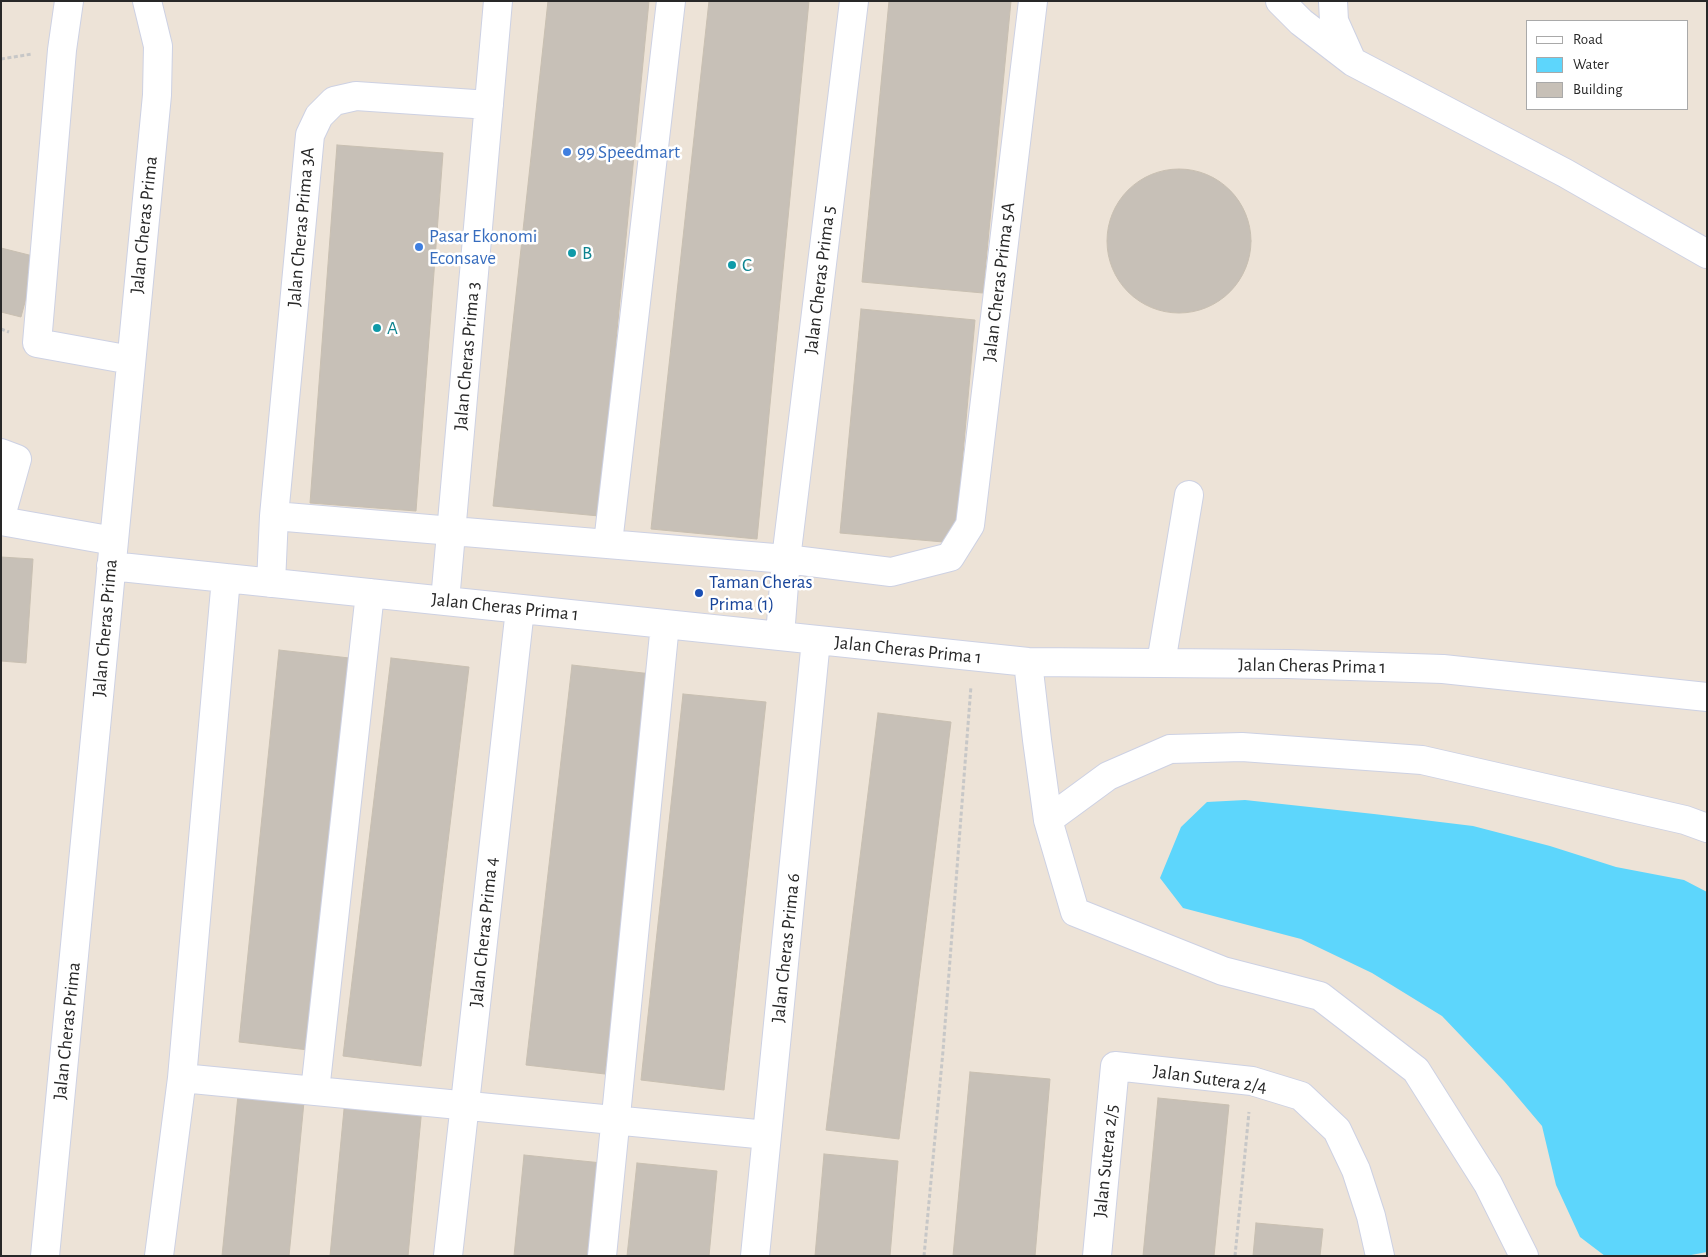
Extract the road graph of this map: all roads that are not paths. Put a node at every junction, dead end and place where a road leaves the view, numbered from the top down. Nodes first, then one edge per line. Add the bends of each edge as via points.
1 (69, 1) edge
2 (147, 1) edge
3 (498, 1) edge
4 (671, 1) edge
5 (854, 1) edge
6 (1034, 1) edge
7 (1280, 1) edge
8 (1333, 1) edge
9 (1353, 62) junction
10 (489, 105) junction
11 (1707, 254) edge
12 (131, 360) junction
13 (1, 453) edge
14 (1189, 495) dead end
15 (274, 516) junction
16 (7, 520) edge
17 (451, 530) junction
18 (608, 543) junction
19 (113, 554) junction
20 (786, 559) junction
21 (226, 578) junction
22 (271, 583) junction
23 (370, 593) junction
24 (445, 601) junction
25 (520, 609) junction
26 (665, 624) junction
27 (780, 636) junction
28 (816, 640) junction
29 (1028, 662) junction
30 (1161, 663) junction
31 (1707, 697) edge
32 (1048, 820) junction
33 (1707, 828) edge
34 (1116, 1066) joint
35 (182, 1078) junction
36 (315, 1091) junction
37 (465, 1105) junction
38 (616, 1120) junction
39 (767, 1134) junction
40 (45, 1256) edge
41 (159, 1256) edge
42 (448, 1256) edge
43 (602, 1256) edge
44 (755, 1256) edge
45 (1097, 1256) edge
46 (1380, 1256) edge
47 (1524, 1256) edge

1 - 12 street via 37,343
2 - 12 street, Jalan Cheras Prima via 158,46 157,95
3 - 10 street, Jalan Cheras Prima 3
4 - 18 street
5 - 20 street, Jalan Cheras Prima 5
6 - 20 street, Jalan Cheras Prima 5A via 970,525 950,557 891,572
7 - 9 street via 1301,22
8 - 9 street via 1334,21
9 - 11 street via 1565,174
10 - 15 street, Jalan Cheras Prima 3A via 356,96 334,101 319,116 310,135
10 - 17 street, Jalan Cheras Prima 3
12 - 19 street, Jalan Cheras Prima
13 - 16 street via 17,459
14 - 30 street
15 - 17 street
15 - 22 street, Jalan Cheras Prima 3A
16 - 19 street, Jalan Cheras Prima 1 via 83,536
17 - 18 street
17 - 24 street, Jalan Cheras Prima 3
18 - 20 street
19 - 21 street, Jalan Cheras Prima 1
19 - 40 street, Jalan Cheras Prima
20 - 27 street, Jalan Cheras Prima 5
21 - 22 street, Jalan Cheras Prima 1
21 - 35 street
22 - 23 street, Jalan Cheras Prima 1
23 - 24 street, Jalan Cheras Prima 1
23 - 36 street
24 - 25 street, Jalan Cheras Prima 1
25 - 26 street, Jalan Cheras Prima 1
25 - 37 street, Jalan Cheras Prima 4
26 - 27 street, Jalan Cheras Prima 1
26 - 38 street
27 - 28 street, Jalan Cheras Prima 1
28 - 29 street, Jalan Cheras Prima 1
28 - 39 street, Jalan Cheras Prima 6
29 - 30 street, Jalan Cheras Prima 1
29 - 32 street
30 - 31 street, Jalan Cheras Prima 1 via 1443,669
32 - 33 street via 1108,776 1170,749 1242,747 1422,760 1685,820
32 - 47 street via 1075,912 1223,971 1320,996 1416,1070 1488,1184
34 - 45 street, Jalan Sutera 2/5
34 - 46 street, Jalan Sutera 2/4 via 1252,1081 1301,1096 1337,1130 1356,1170
35 - 36 street
35 - 41 street
36 - 37 street
37 - 38 street
37 - 42 street, Jalan Cheras Prima 4
38 - 39 street
38 - 43 street
39 - 44 street, Jalan Cheras Prima 6

